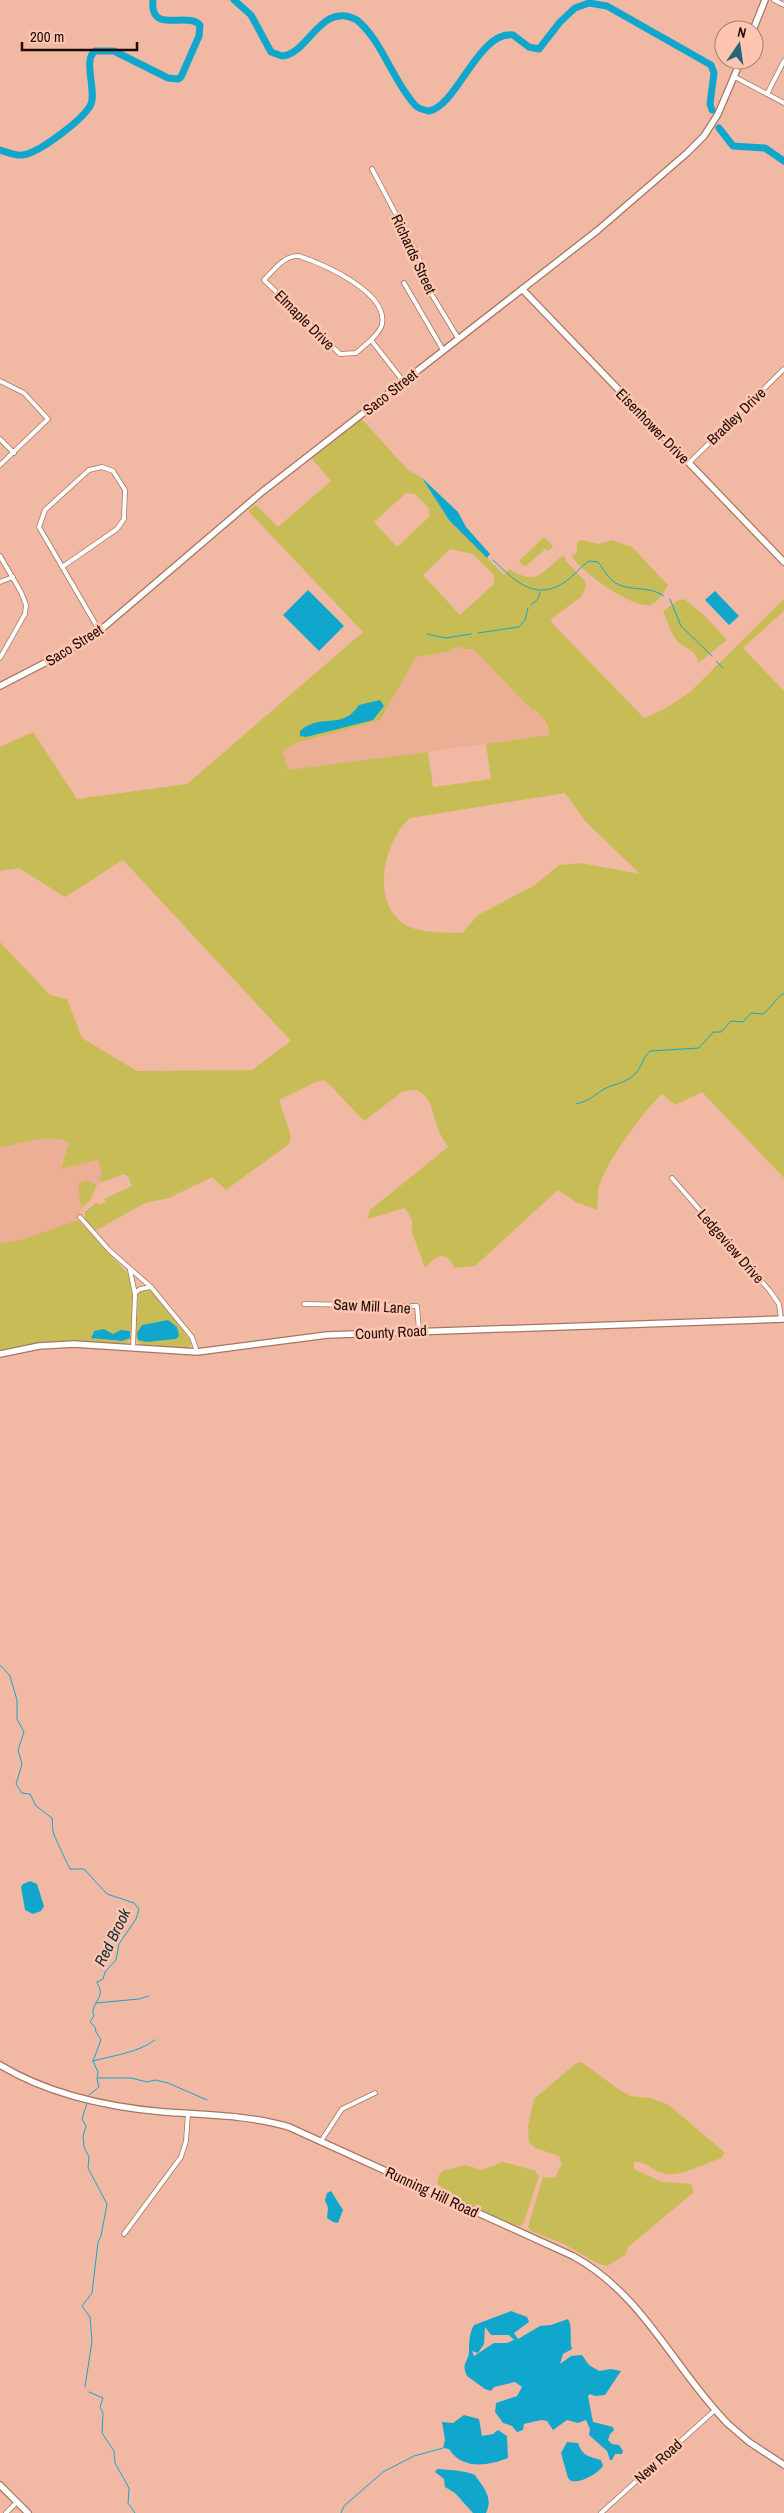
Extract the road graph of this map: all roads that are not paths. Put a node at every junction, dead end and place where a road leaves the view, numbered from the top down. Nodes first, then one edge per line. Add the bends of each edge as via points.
1 (765, 0) edge
2 (774, 0) edge
3 (784, 6) edge
4 (757, 20) edge
5 (784, 61) edge
6 (737, 70) edge
7 (735, 76) junction
8 (767, 94) junction
9 (784, 103) edge
10 (372, 169) dead end
11 (404, 282) dead end
12 (522, 289) junction
13 (458, 338) junction
14 (371, 340) junction
15 (443, 350) junction
16 (784, 369) edge
17 (0, 381) edge
18 (403, 381) junction
19 (0, 439) edge
20 (14, 453) junction
21 (689, 463) junction
22 (0, 466) edge
23 (0, 556) edge
24 (784, 562) edge
25 (62, 567) junction
26 (13, 577) junction
27 (0, 582) edge
28 (99, 630) junction
29 (0, 658) edge
30 (0, 686) edge
31 (672, 1178) dead end
32 (80, 1217) dead end
33 (129, 1268) junction
34 (151, 1287) junction
35 (135, 1294) junction
36 (304, 1304) dead end
37 (783, 1319) edge
38 (419, 1330) junction
39 (133, 1348) junction
40 (197, 1352) junction
41 (0, 1354) edge
42 (0, 2065) edge
43 (375, 2093) dead end
44 (188, 2113) junction
45 (321, 2141) junction
46 (124, 2234) dead end
47 (715, 2410) junction
48 (784, 2465) edge
49 (0, 2486) edge
50 (17, 2502) junction
51 (6, 2513) edge
52 (28, 2513) edge
53 (601, 2513) edge

1 - 4 main road
2 - 3 street
5 - 8 street
6 - 7 main road, Saco Street
7 - 8 street
7 - 12 main road, Saco Street via 718,114 697,144 598,230
8 - 9 street
10 - 13 street, Richards Street via 419,258 429,290
11 - 15 street
12 - 13 main road, Saco Street
12 - 21 main road, Eisenhower Drive
13 - 15 main road, Saco Street
14 - 14 street, Elmaple Drive via 379,331 382,319 381,311 365,289 291,255 264,280 340,354 356,353
14 - 18 street
15 - 18 main road, Saco Street
16 - 21 street, Bradley Drive
17 - 20 street via 24,393 48,419
18 - 28 main road, Saco Street via 262,492
19 - 20 street
20 - 22 street
21 - 24 main road, Eisenhower Drive
23 - 26 street
25 - 25 street via 39,527 45,510 90,470 102,467 113,471 125,490 124,519 117,529
25 - 28 street
26 - 27 street
26 - 29 street via 26,609
28 - 30 main road, Saco Street via 66,652
31 - 37 street, Ledgeview Drive via 770,1292
32 - 33 street
33 - 34 street
33 - 35 street
34 - 35 street via 140,1288
34 - 40 street via 192,1338
35 - 39 street
36 - 38 street, Saw Mill Lane via 417,1306
37 - 38 main road, County Road
38 - 40 main road, County Road via 319,1336
39 - 40 main road, County Road
39 - 41 main road, County Road via 69,1344
42 - 44 main road, Running Hill Road via 36,2083 94,2100 138,2109
43 - 45 street via 342,2109
44 - 45 main road, Running Hill Road via 269,2122
44 - 46 street via 181,2157
45 - 47 main road, Running Hill Road via 597,2270 647,2321
47 - 48 main road, Running Hill Road via 746,2440
47 - 53 street, New Road
49 - 50 main road
50 - 51 street
50 - 52 main road

